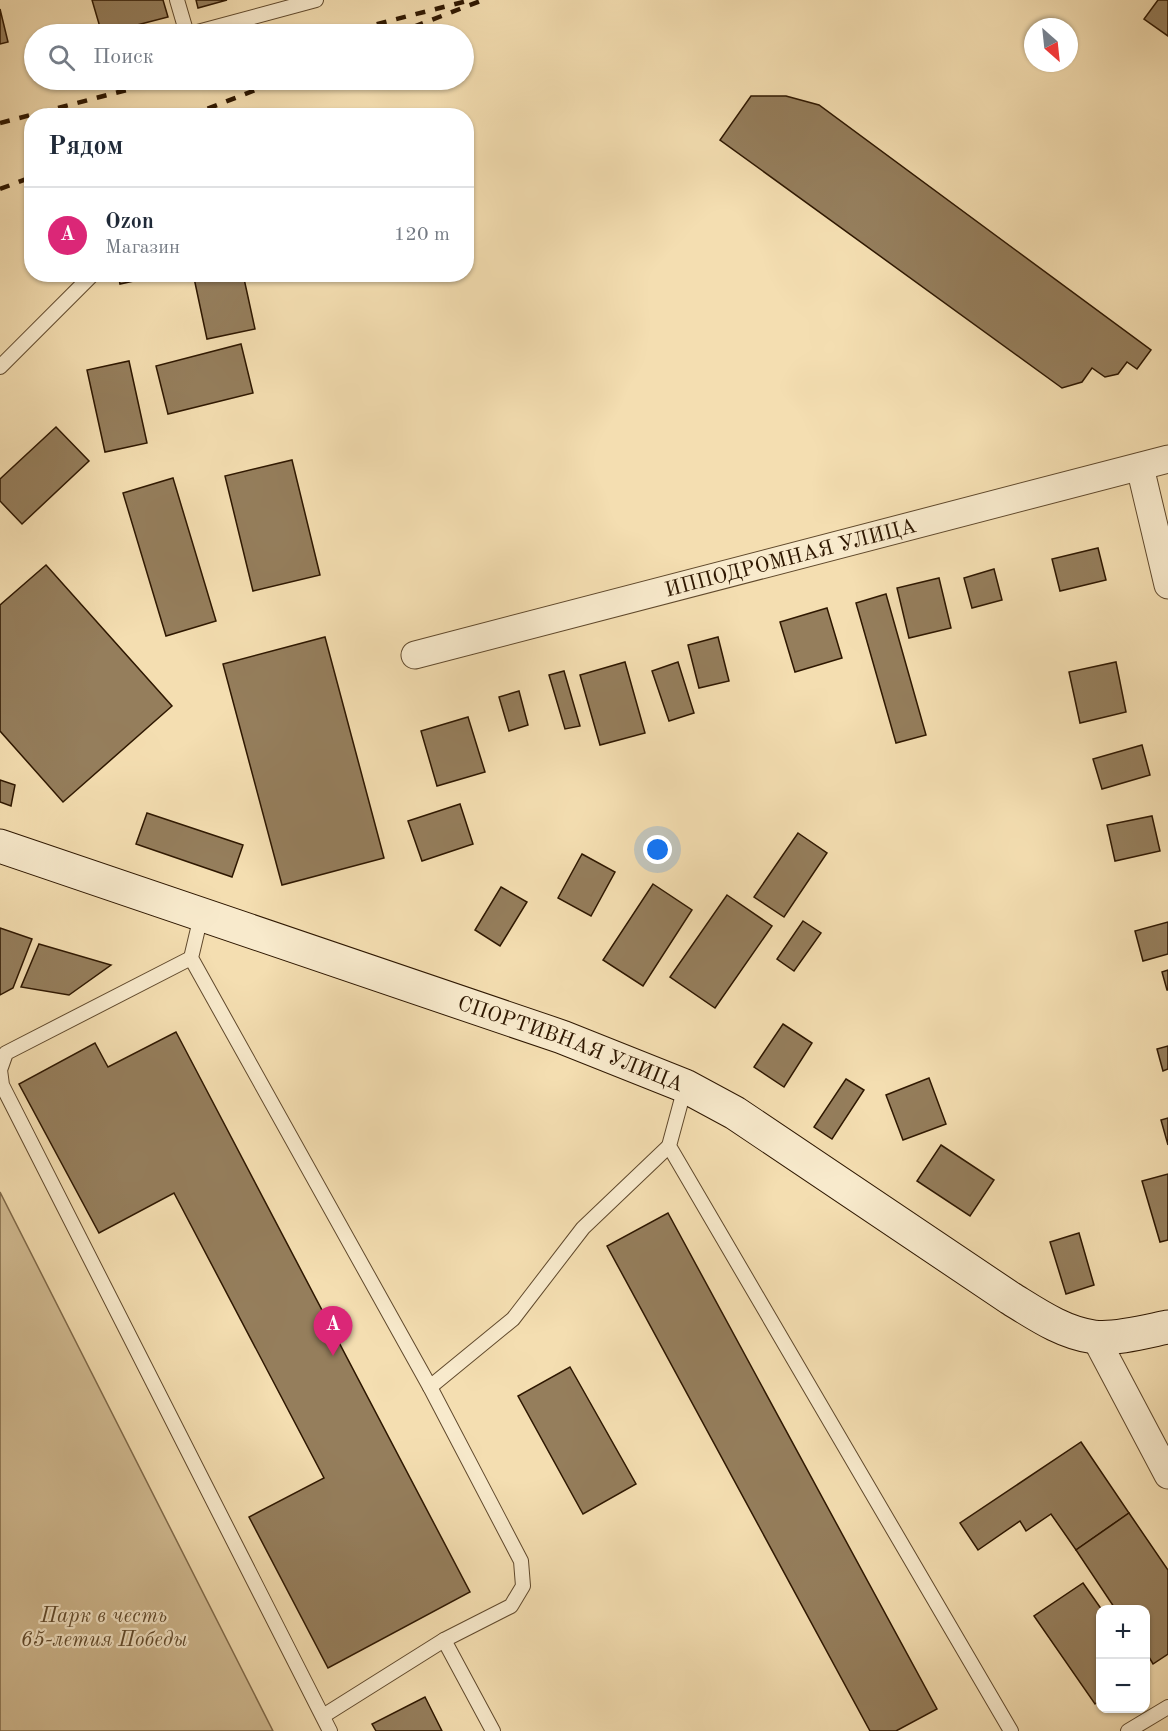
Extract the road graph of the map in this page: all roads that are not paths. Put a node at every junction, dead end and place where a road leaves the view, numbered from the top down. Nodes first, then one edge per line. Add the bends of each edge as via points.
1 (177, 0) edge
2 (316, 0) edge
3 (185, 24) edge
4 (226, 24) edge
5 (84, 282) edge
6 (0, 367) edge
7 (1168, 459) edge
8 (1140, 467) junction
9 (1168, 585) edge
10 (415, 655) dead end
11 (0, 846) edge
12 (201, 916) junction
13 (191, 958) junction
14 (685, 1086) junction
15 (669, 1146) junction
16 (1168, 1327) edge
17 (1095, 1337) junction
18 (430, 1387) junction
19 (1168, 1475) edge
20 (444, 1640) junction
21 (1168, 1707) edge
22 (323, 1716) junction
23 (330, 1731) edge
24 (493, 1731) edge
25 (1011, 1731) edge
26 (1128, 1731) edge

1 - 3 lane
2 - 4 lane
5 - 6 lane
7 - 8 street, ИППОДРОМНАЯ УЛИЦА
8 - 9 street
8 - 10 street, ИППОДРОМНАЯ УЛИЦА
11 - 12 main road, СПОРТИВНАЯ УЛИЦА
12 - 13 lane
12 - 14 main road, СПОРТИВНАЯ УЛИЦА via 562,1037
13 - 18 lane
13 - 22 lane via 6,1053 0,1070 2,1086
14 - 15 lane
14 - 17 main road, СПОРТИВНАЯ УЛИЦА via 735,1113 1054,1325
15 - 18 lane via 583,1228 513,1319
15 - 25 lane
16 - 17 main road
17 - 19 street
18 - 20 lane via 521,1561 523,1586 511,1606
20 - 22 lane
20 - 24 lane
21 - 26 lane
22 - 23 lane

